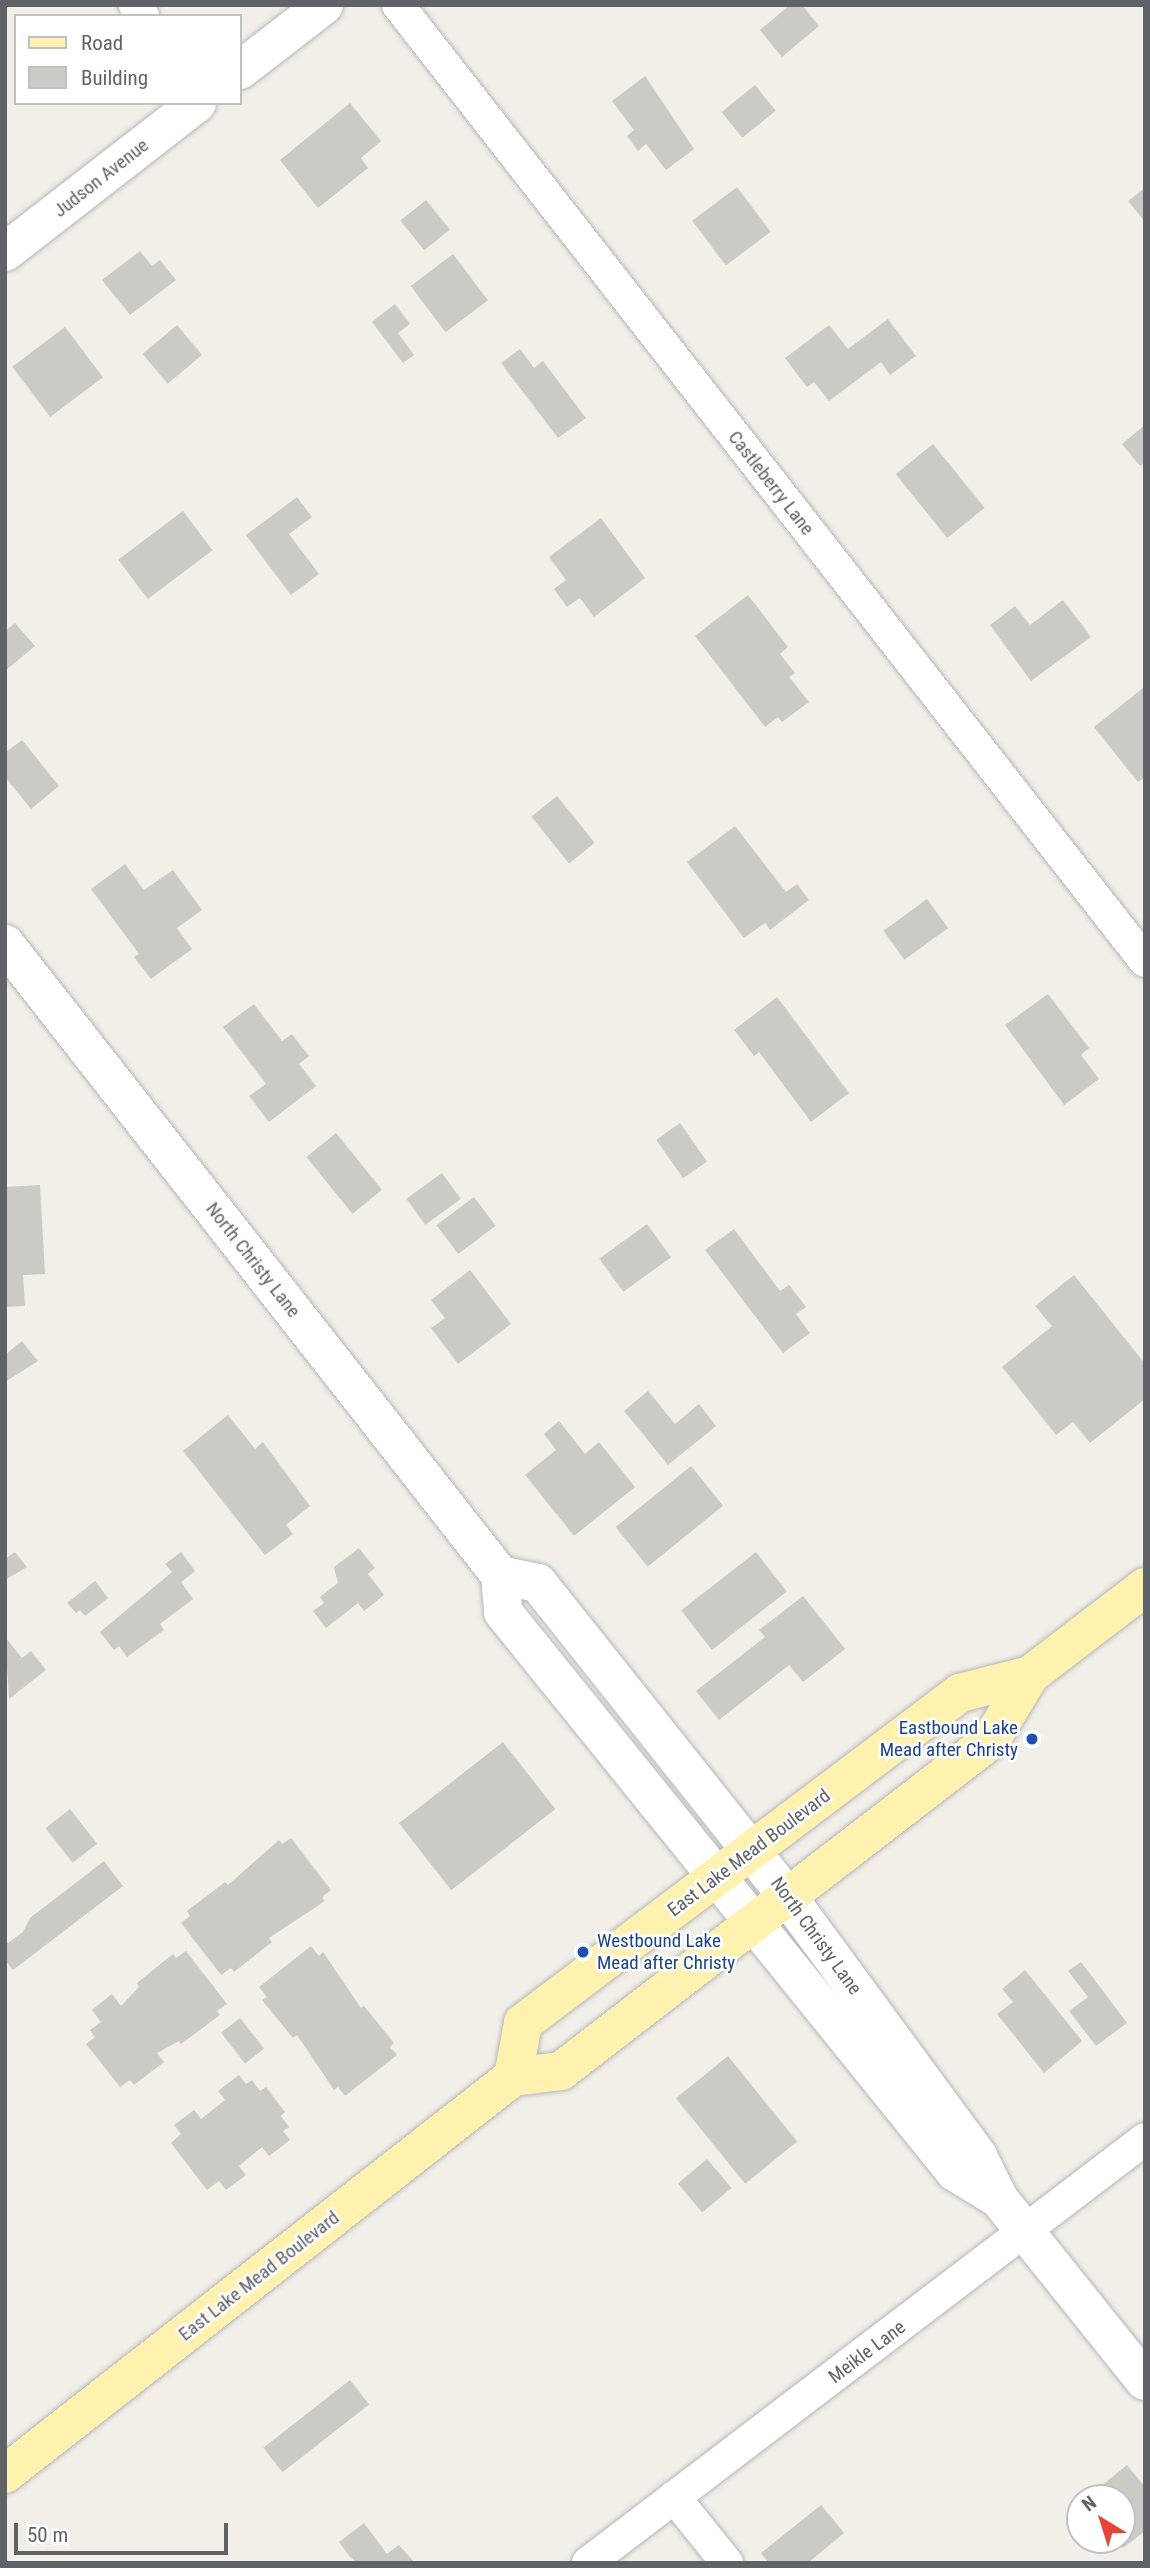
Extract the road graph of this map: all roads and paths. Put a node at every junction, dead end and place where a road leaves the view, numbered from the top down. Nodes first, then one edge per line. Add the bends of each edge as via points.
1 (324, 5) edge
2 (398, 5) edge
3 (242, 68) edge
4 (194, 105) edge
5 (5, 252) edge
6 (5, 944) edge
7 (1145, 961) edge
8 (500, 1576) junction
9 (1145, 1587) edge
10 (1030, 1675) junction
11 (752, 1851) junction
12 (715, 1878) junction
13 (788, 1896) junction
14 (751, 1923) junction
15 (513, 2077) junction
16 (1145, 2139) edge
17 (999, 2199) junction
18 (1025, 2232) junction
19 (1145, 2381) edge
20 (7, 2468) edge
21 (674, 2497) junction
22 (588, 2563) edge
23 (727, 2563) edge

1 - 3 street
2 - 7 street, Castleberry Lane
4 - 5 street, Judson Avenue
6 - 8 street, North Christy Lane
8 - 11 street, North Christy Lane via 538,1583
8 - 12 street, North Christy Lane via 503,1612
9 - 10 main road, East Lake Mead Boulevard
10 - 11 main road, East Lake Mead Boulevard via 960,1693
10 - 13 main road, East Lake Mead Boulevard via 991,1740
11 - 12 main road, East Lake Mead Boulevard
11 - 13 street, North Christy Lane
12 - 14 street, North Christy Lane
12 - 15 main road, East Lake Mead Boulevard via 523,2024
13 - 14 main road, East Lake Mead Boulevard
13 - 17 street, North Christy Lane via 978,2156
14 - 15 main road, East Lake Mead Boulevard via 561,2071
14 - 17 street, North Christy Lane via 955,2172
15 - 20 main road, East Lake Mead Boulevard
16 - 18 street, Meikle Lane
17 - 18 street, North Christy Lane
18 - 19 street, North Christy Lane
18 - 21 street, Meikle Lane
21 - 22 street, Meikle Lane
21 - 23 street

